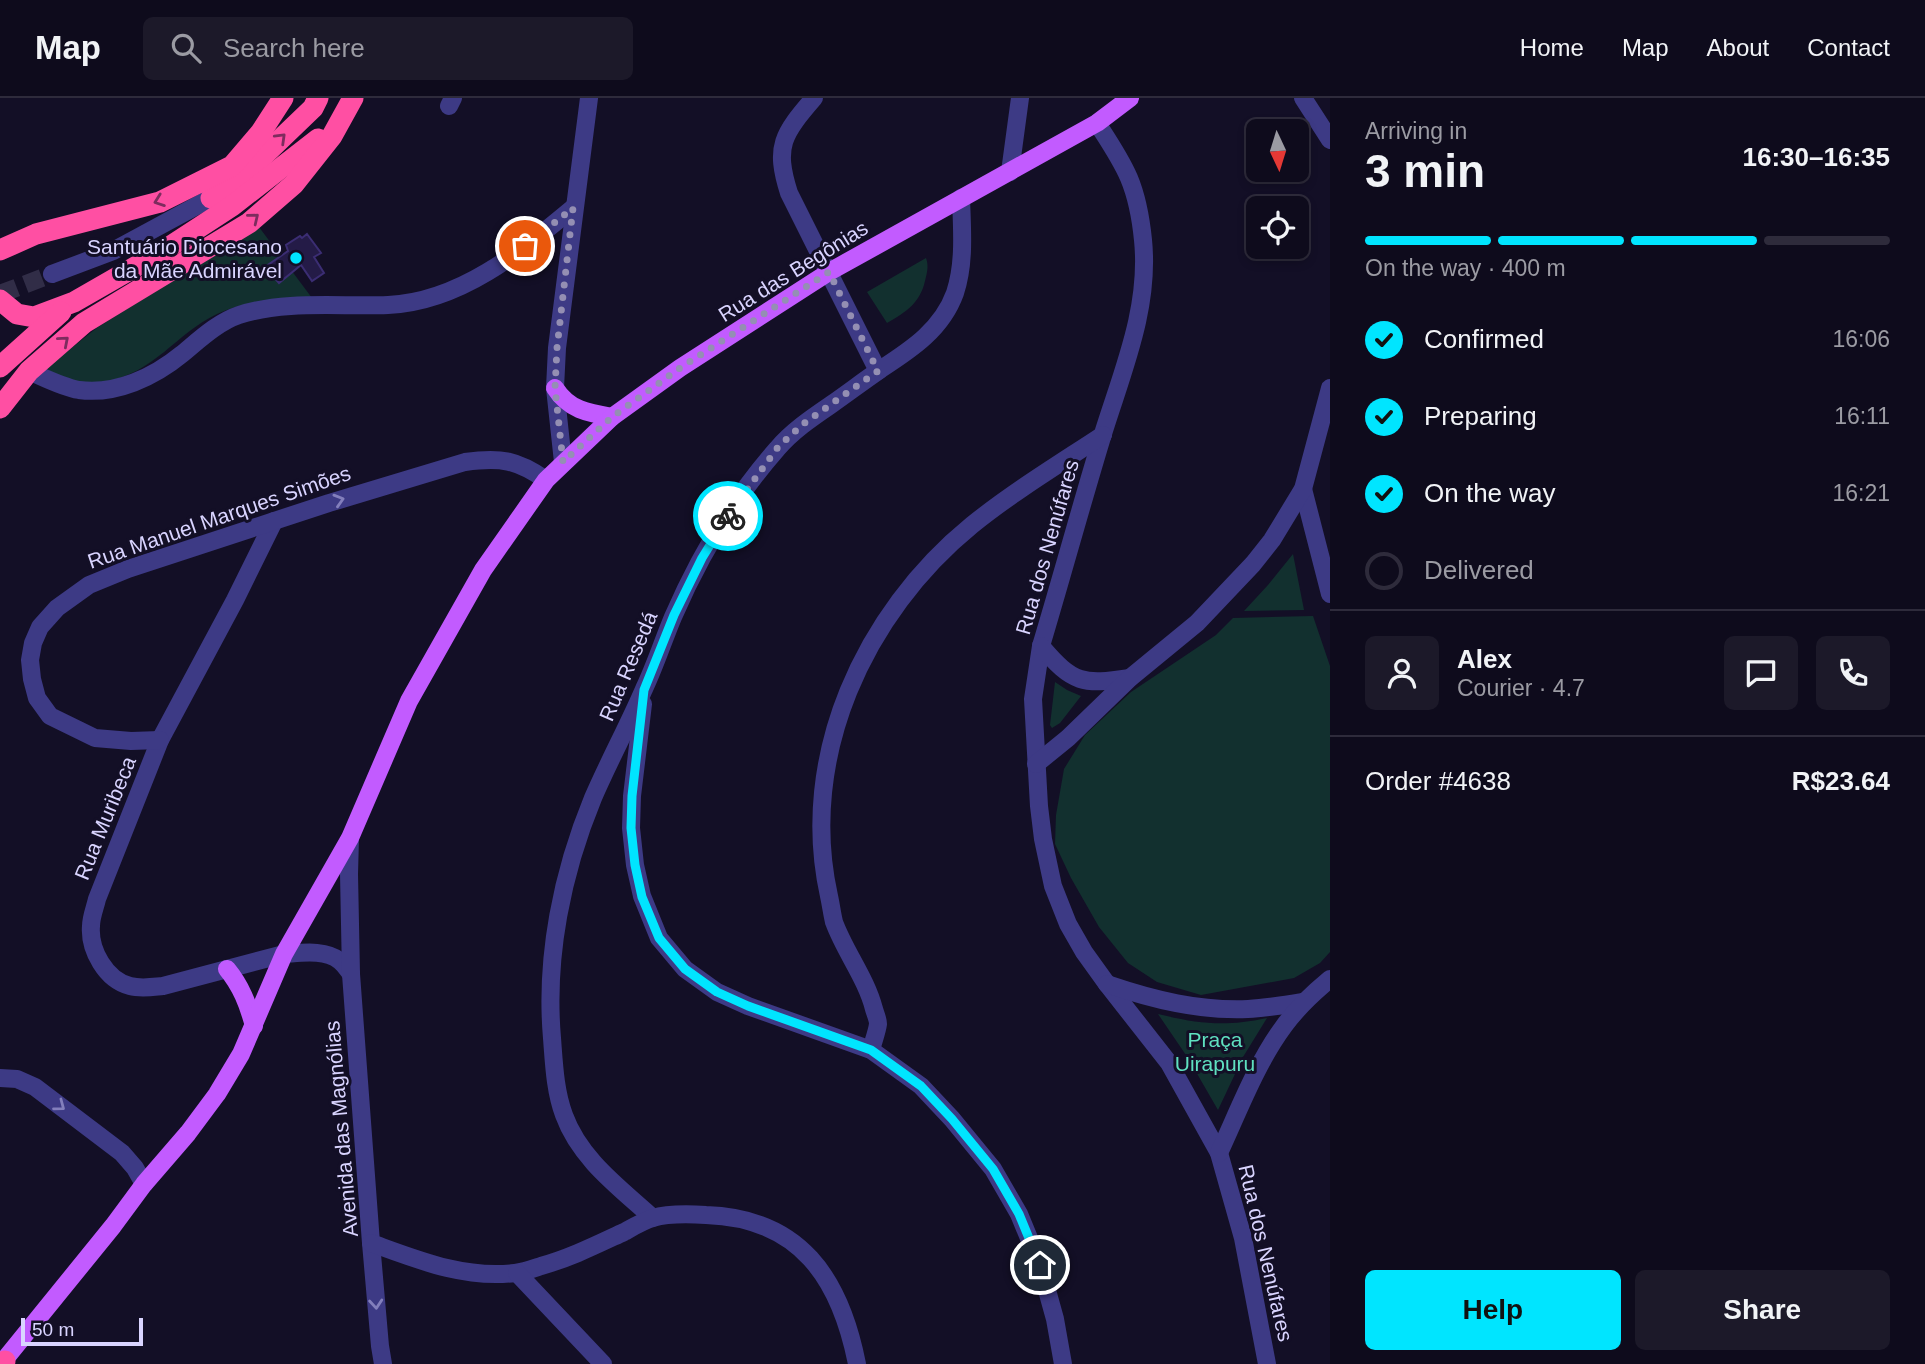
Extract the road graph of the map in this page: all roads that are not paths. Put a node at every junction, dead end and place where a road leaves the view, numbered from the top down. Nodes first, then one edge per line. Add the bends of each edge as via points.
1 (283, 98) edge
2 (317, 98) edge
3 (353, 98) edge
4 (589, 98) edge
5 (814, 98) edge
6 (1020, 98) edge
7 (1139, 98) edge
8 (1303, 98) edge
9 (1124, 103) edge
10 (341, 120) junction
11 (1097, 123) junction
12 (1330, 140) edge
13 (232, 166) junction
14 (1010, 172) junction
15 (211, 198) junction
16 (961, 198) junction
17 (573, 208) junction
18 (0, 250) edge
19 (829, 272) junction
20 (51, 274) tunnel mouth
21 (0, 300) edge
22 (74, 302) junction
23 (0, 367) edge
24 (878, 371) junction
25 (29, 372) junction
26 (555, 388) junction
27 (1330, 388) edge
28 (0, 408) edge
29 (612, 417) junction
30 (1103, 435) junction
31 (563, 462) junction
32 (546, 480) junction
33 (1303, 489) junction
34 (274, 521) junction
35 (1330, 594) edge
36 (1041, 646) junction
37 (1130, 678) junction
38 (644, 690) junction
39 (160, 740) junction
40 (1037, 764) junction
41 (350, 838) junction
42 (284, 954) junction
43 (227, 969) junction
44 (351, 974) junction
45 (1330, 979) edge
46 (1107, 984) junction
47 (1303, 1002) junction
48 (254, 1026) junction
49 (871, 1050) junction
50 (0, 1078) edge
51 (1219, 1153) junction
52 (144, 1184) junction
53 (653, 1218) junction
54 (371, 1243) junction
55 (517, 1273) junction
56 (3, 1363) edge
57 (383, 1364) edge
58 (603, 1364) edge
59 (858, 1364) edge
60 (1063, 1364) edge
61 (1268, 1364) edge

1 - 13 highway
15 -> 2 highway via 237,181 313,108
3 - 10 highway
4 - 17 street
5 - 19 street via 790,128 780,157 789,193
6 - 14 street
7 - 9 main road, Rua das Begônias
8 - 12 street
9 - 11 main road, Rua das Begônias
10 - 22 highway via 232,206
25 -> 10 highway via 84,323 249,223 294,184
11 - 14 main road, Rua das Begônias
11 - 30 street, Rua dos Nenúfares via 1129,178 1140,216 1145,273 1135,333
13 - 15 highway
13 -> 18 highway via 160,202 36,234
14 - 16 main road, Rua das Begônias
15 - 20 street via 113,251
16 - 19 main road, Rua das Begônias
16 - 24 street, Rua Resedá via 961,259 955,293 933,330
17 - 25 street via 505,261 459,288 429,299 390,305 323,304 238,315 176,359 122,387 76,389
17 - 26 street
19 - 24 street
19 - 29 main road, Rua das Begônias
21 - 22 highway via 18,314 34,317
22 - 23 highway
24 - 38 street, Rua Resedá via 778,447 734,506 696,570
25 - 28 highway
26 - 29 main road via 564,401 590,414
26 - 31 street
27 - 33 street
29 - 31 main road, Rua das Begônias
30 - 36 street, Rua dos Nenúfares
30 - 49 street via 971,525 934,561 877,632 836,721 825,772 824,876 834,922 873,1004 878,1023
31 - 32 main road, Rua das Begônias
34 -> 32 street, Rua Manuel Marques Simões via 465,461 509,461
32 - 41 main road, Avenida das Magnólias via 483,570 409,701
33 - 35 street
33 - 37 street via 1272,540 1224,597
34 - 39 street, Rua Muribeca
34 - 39 street, Rua Manuel Marques Simões via 89,585 40,627 33,643 31,670 37,698 50,716 94,738
36 - 37 street via 1075,678 1102,682
36 - 40 street, Rua dos Nenúfares via 1033,699
37 - 40 street
38 - 49 street via 631,828 642,897 659,938 685,969 717,992
38 - 53 street, Rua Resedá via 593,799 564,885 553,956 550,1018 555,1077 564,1114 581,1149
39 - 43 street, Rua Muribeca via 97,899 92,941 104,967 130,986 163,986
40 - 46 street, Rua dos Nenúfares via 1043,839 1054,886 1068,924
41 - 42 main road, Avenida das Magnólias
41 - 44 street, Avenida das Magnólias
42 - 43 street, Rua Muribeca
42 - 44 street via 328,955
42 - 48 main road, Avenida das Magnólias
43 - 48 main road via 244,994
44 - 54 street, Avenida das Magnólias
45 - 47 street
46 - 47 street via 1145,997 1217,1009
46 - 51 street via 1169,1063
47 - 51 street via 1261,1061
48 - 52 main road, Avenida das Magnólias via 218,1094
49 - 60 street via 921,1086 993,1169 1019,1214 1040,1265
50 -> 52 street via 36,1087 122,1153
51 - 61 street, Rua dos Nenúfares via 1243,1238
52 - 56 main road, Avenida das Magnólias
53 - 55 street, Avenida das Magnólias via 568,1258
53 - 59 street, Avenida das Magnólias via 727,1215 776,1230 800,1247 832,1287
54 - 55 street, Avenida das Magnólias via 458,1272
54 -> 57 street
55 - 58 street

